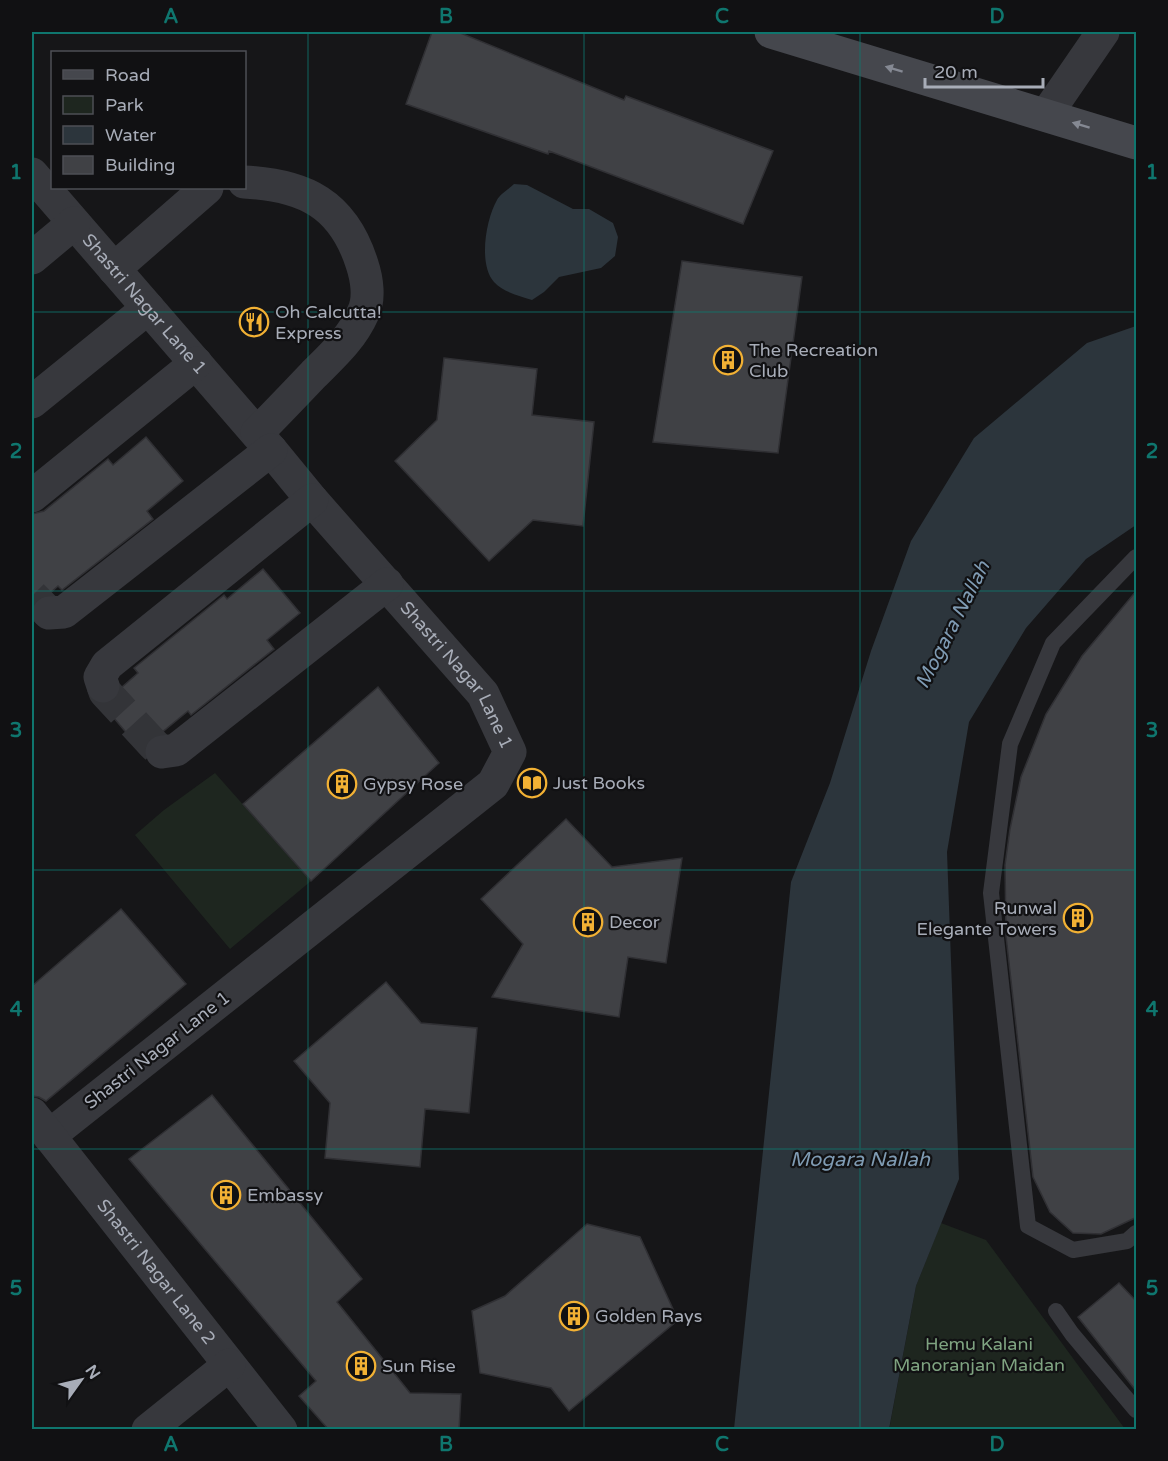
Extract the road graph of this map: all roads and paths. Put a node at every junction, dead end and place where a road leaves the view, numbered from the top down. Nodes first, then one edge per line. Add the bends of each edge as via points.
1 (771, 32) edge
2 (1103, 32) edge
3 (1046, 115) junction
4 (1137, 143) edge
5 (32, 174) edge
6 (246, 182) edge
7 (206, 189) edge
8 (74, 223) junction
9 (32, 258) edge
10 (114, 269) junction
11 (148, 308) junction
12 (196, 363) junction
13 (32, 402) edge
14 (264, 441) junction
15 (32, 496) edge
16 (312, 500) junction
17 (1137, 557) edge
18 (387, 585) junction
19 (50, 613) dead end
20 (103, 686) dead end
21 (162, 752) dead end
22 (40, 1125) edge
23 (1137, 1233) edge
24 (1056, 1311) dead end
25 (229, 1365) junction
26 (1137, 1410) edge
27 (148, 1430) edge
28 (281, 1430) edge

3 -> 1 main road
2 - 3 street
4 -> 3 main road
5 - 8 street, Shastri Nagar Lane 1
6 - 14 street via 300,190 333,211 355,243 368,280 364,311 349,338
7 - 10 street
8 - 9 street
8 - 10 street, Shastri Nagar Lane 1
10 - 11 street, Shastri Nagar Lane 1
11 - 12 street, Shastri Nagar Lane 1
11 - 13 street
12 - 14 street, Shastri Nagar Lane 1
12 - 15 street
14 - 16 street, Shastri Nagar Lane 1
14 - 19 street via 64,612
16 - 18 street, Shastri Nagar Lane 1
16 - 20 street via 107,665 100,677
17 - 23 lane via 1053,644 1010,744 991,893 1028,1227 1073,1250 1127,1241
18 - 21 street via 176,750
18 - 22 street, Shastri Nagar Lane 1 via 483,694 510,752 493,784
22 - 25 street, Shastri Nagar Lane 2
24 - 26 lane
25 - 27 street
25 - 28 street, Shastri Nagar Lane 2

